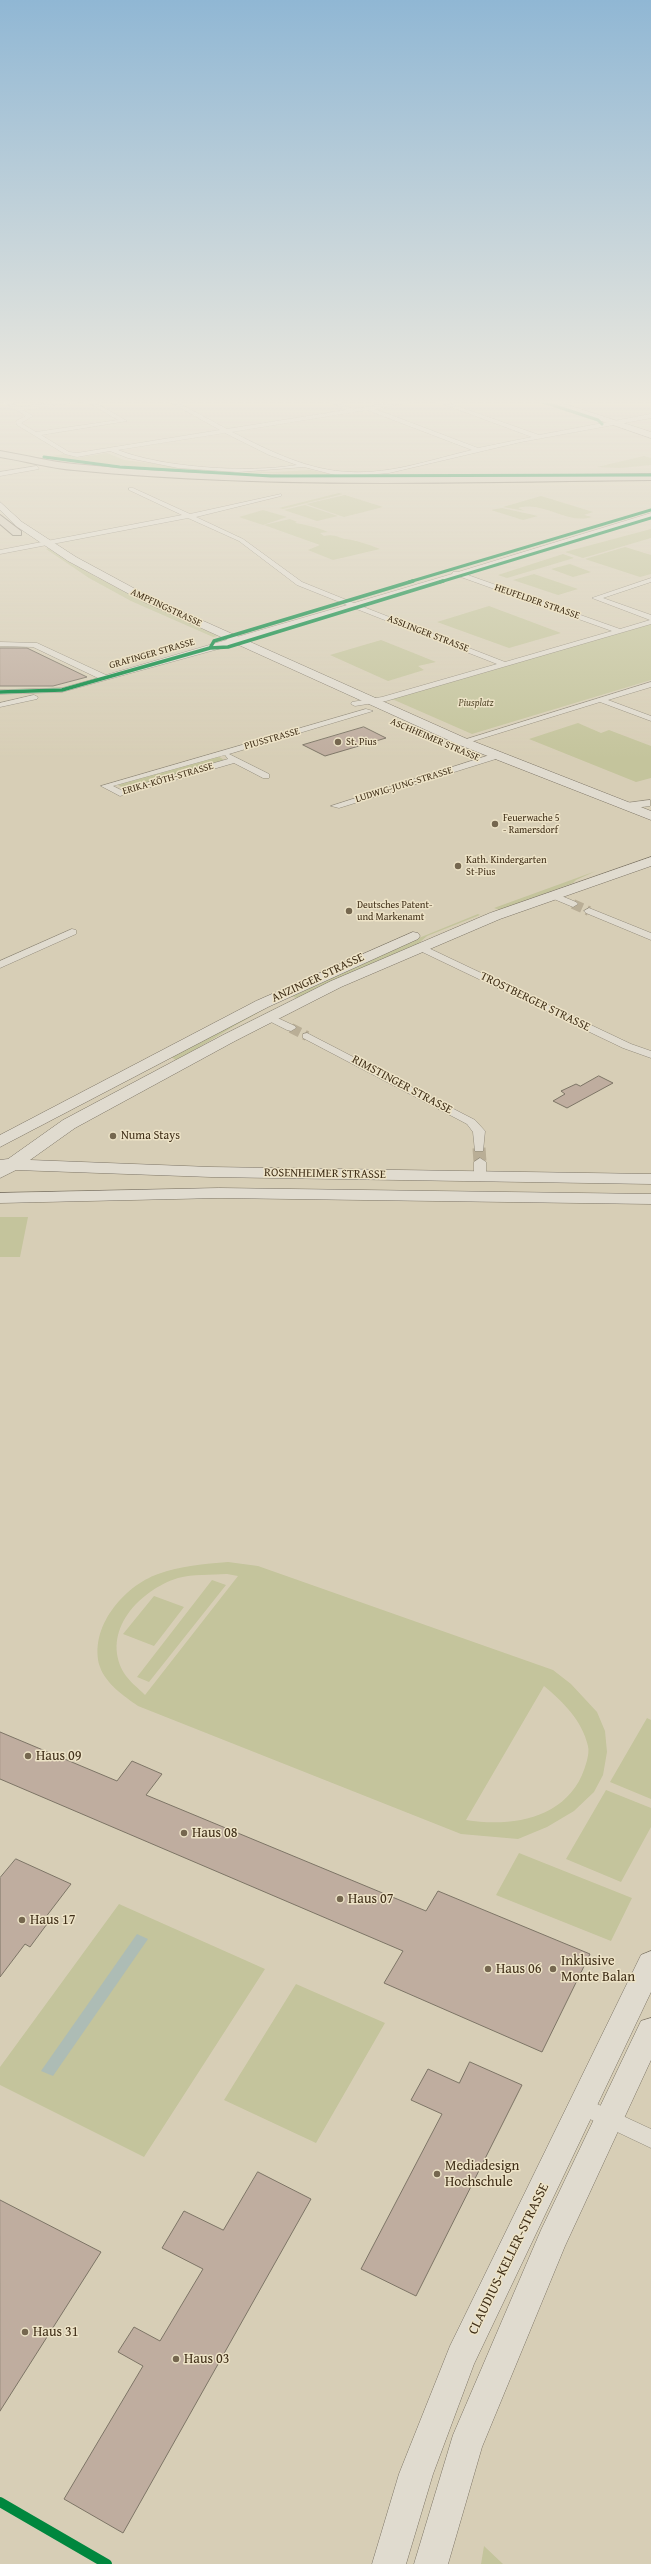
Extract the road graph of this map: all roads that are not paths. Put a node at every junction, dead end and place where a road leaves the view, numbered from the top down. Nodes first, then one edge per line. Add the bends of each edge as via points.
1 (2, 520) edge
2 (15, 520) edge
3 (174, 520) edge
4 (194, 520) edge
5 (635, 520) edge
6 (0, 526) edge
7 (17, 533) junction
8 (48, 543) junction
9 (34, 545) junction
10 (0, 552) edge
11 (455, 573) junction
12 (78, 575) dead end
13 (651, 580) edge
14 (119, 597) dead end
15 (352, 605) junction
16 (651, 620) edge
17 (619, 631) junction
18 (236, 641) junction
19 (0, 644) edge
20 (222, 645) junction
21 (504, 664) junction
22 (105, 678) junction
23 (651, 684) edge
24 (0, 692) edge
25 (45, 692) junction
26 (599, 699) junction
27 (0, 705) edge
28 (369, 706) junction
29 (651, 719) edge
30 (461, 741) junction
31 (448, 746) junction
32 (223, 754) junction
33 (496, 756) junction
34 (235, 760) junction
35 (482, 760) junction
36 (266, 776) dead end
37 (336, 806) dead end
38 (651, 809) edge
39 (651, 827) edge
40 (651, 849) edge
41 (651, 861) edge
42 (552, 895) junction
43 (573, 904) tunnel mouth
44 (589, 911) tunnel mouth
45 (72, 932) dead end
46 (651, 937) edge
47 (420, 947) junction
48 (0, 965) edge
49 (269, 1017) junction
50 (291, 1028) tunnel mouth
51 (307, 1036) tunnel mouth
52 (651, 1055) edge
53 (0, 1142) edge
54 (479, 1148) tunnel mouth
55 (4, 1167) edge
56 (651, 1179) edge
57 (0, 1198) edge
58 (651, 1199) edge
59 (651, 1963) edge
60 (651, 2030) edge
61 (582, 2106) junction
62 (610, 2119) junction
63 (651, 2139) edge
64 (389, 2564) edge
65 (431, 2564) edge

1 - 7 highway
2 - 8 main road, AMPFINGSTRASSE
3 - 8 street
4 - 15 street, ASSLINGER STRASSE via 257,549 298,582
5 - 11 street, GRAFINGER STRASSE
6 - 7 main road
7 - 9 main road
8 - 9 street
8 - 18 main road, AMPFINGSTRASSE via 117,584
9 - 10 street
9 - 12 main road
11 - 15 street, GRAFINGER STRASSE
11 - 17 street, HEUFELDER STRASSE
13 - 16 street via 596,598
14 - 20 main road, AMPFINGSTRASSE
15 - 18 street, GRAFINGER STRASSE
15 - 21 street, ASSLINGER STRASSE
16 - 17 street
17 - 21 street
18 - 20 street, GRAFINGER STRASSE
18 - 28 main road, ASCHHEIMER STRASSE
19 - 22 street via 34,645
20 - 22 street, GRAFINGER STRASSE
20 - 28 main road, ASCHHEIMER STRASSE via 355,704
21 - 28 street
22 - 25 street, GRAFINGER STRASSE
23 - 26 street
24 - 25 street, GRAFINGER STRASSE
25 - 27 street, GRAFINGER STRASSE via 36,697
26 - 29 street
26 - 30 street
28 - 30 main road, ASCHHEIMER STRASSE
28 - 31 main road, ASCHHEIMER STRASSE
28 - 32 street, PIUSSTRASSE
30 - 31 street
30 - 33 main road, ASCHHEIMER STRASSE
31 - 35 main road, ASCHHEIMER STRASSE
32 - 34 street, PIUSSTRASSE
32 - 34 street, ERIKA-KÖTH-STRASSE via 105,786 120,793
33 - 35 street, LUDWIG-JUNG-STRASSE
33 - 38 main road, ASCHHEIMER STRASSE via 626,806
34 - 36 street, PIUSSTRASSE
35 - 37 street, LUDWIG-JUNG-STRASSE
35 - 39 main road, ASCHHEIMER STRASSE
40 - 53 main road, ANZINGER STRASSE via 482,908 347,964 255,1008
41 - 42 main road, ANZINGER STRASSE
42 - 43 street
42 - 47 main road, ANZINGER STRASSE
44 - 46 street
45 - 48 street
47 - 49 main road, ANZINGER STRASSE
47 - 52 street, TROSTBERGER STRASSE via 627,1046
49 - 50 street
49 - 55 main road, ANZINGER STRASSE via 69,1124
51 - 54 street, RIMSTINGER STRASSE via 472,1122 479,1131
55 - 56 main road, ROSENHEIMER STRASSE via 212,1172 480,1169
57 - 58 main road, ROSENHEIMER STRASSE via 111,1198 226,1193
59 - 61 main road, CLAUDIUS-KELLER-STRASSE
60 - 62 main road
61 - 62 street
61 - 64 main road, CLAUDIUS-KELLER-STRASSE via 462,2357 416,2474
62 - 63 street
62 - 65 main road via 552,2240 465,2447

